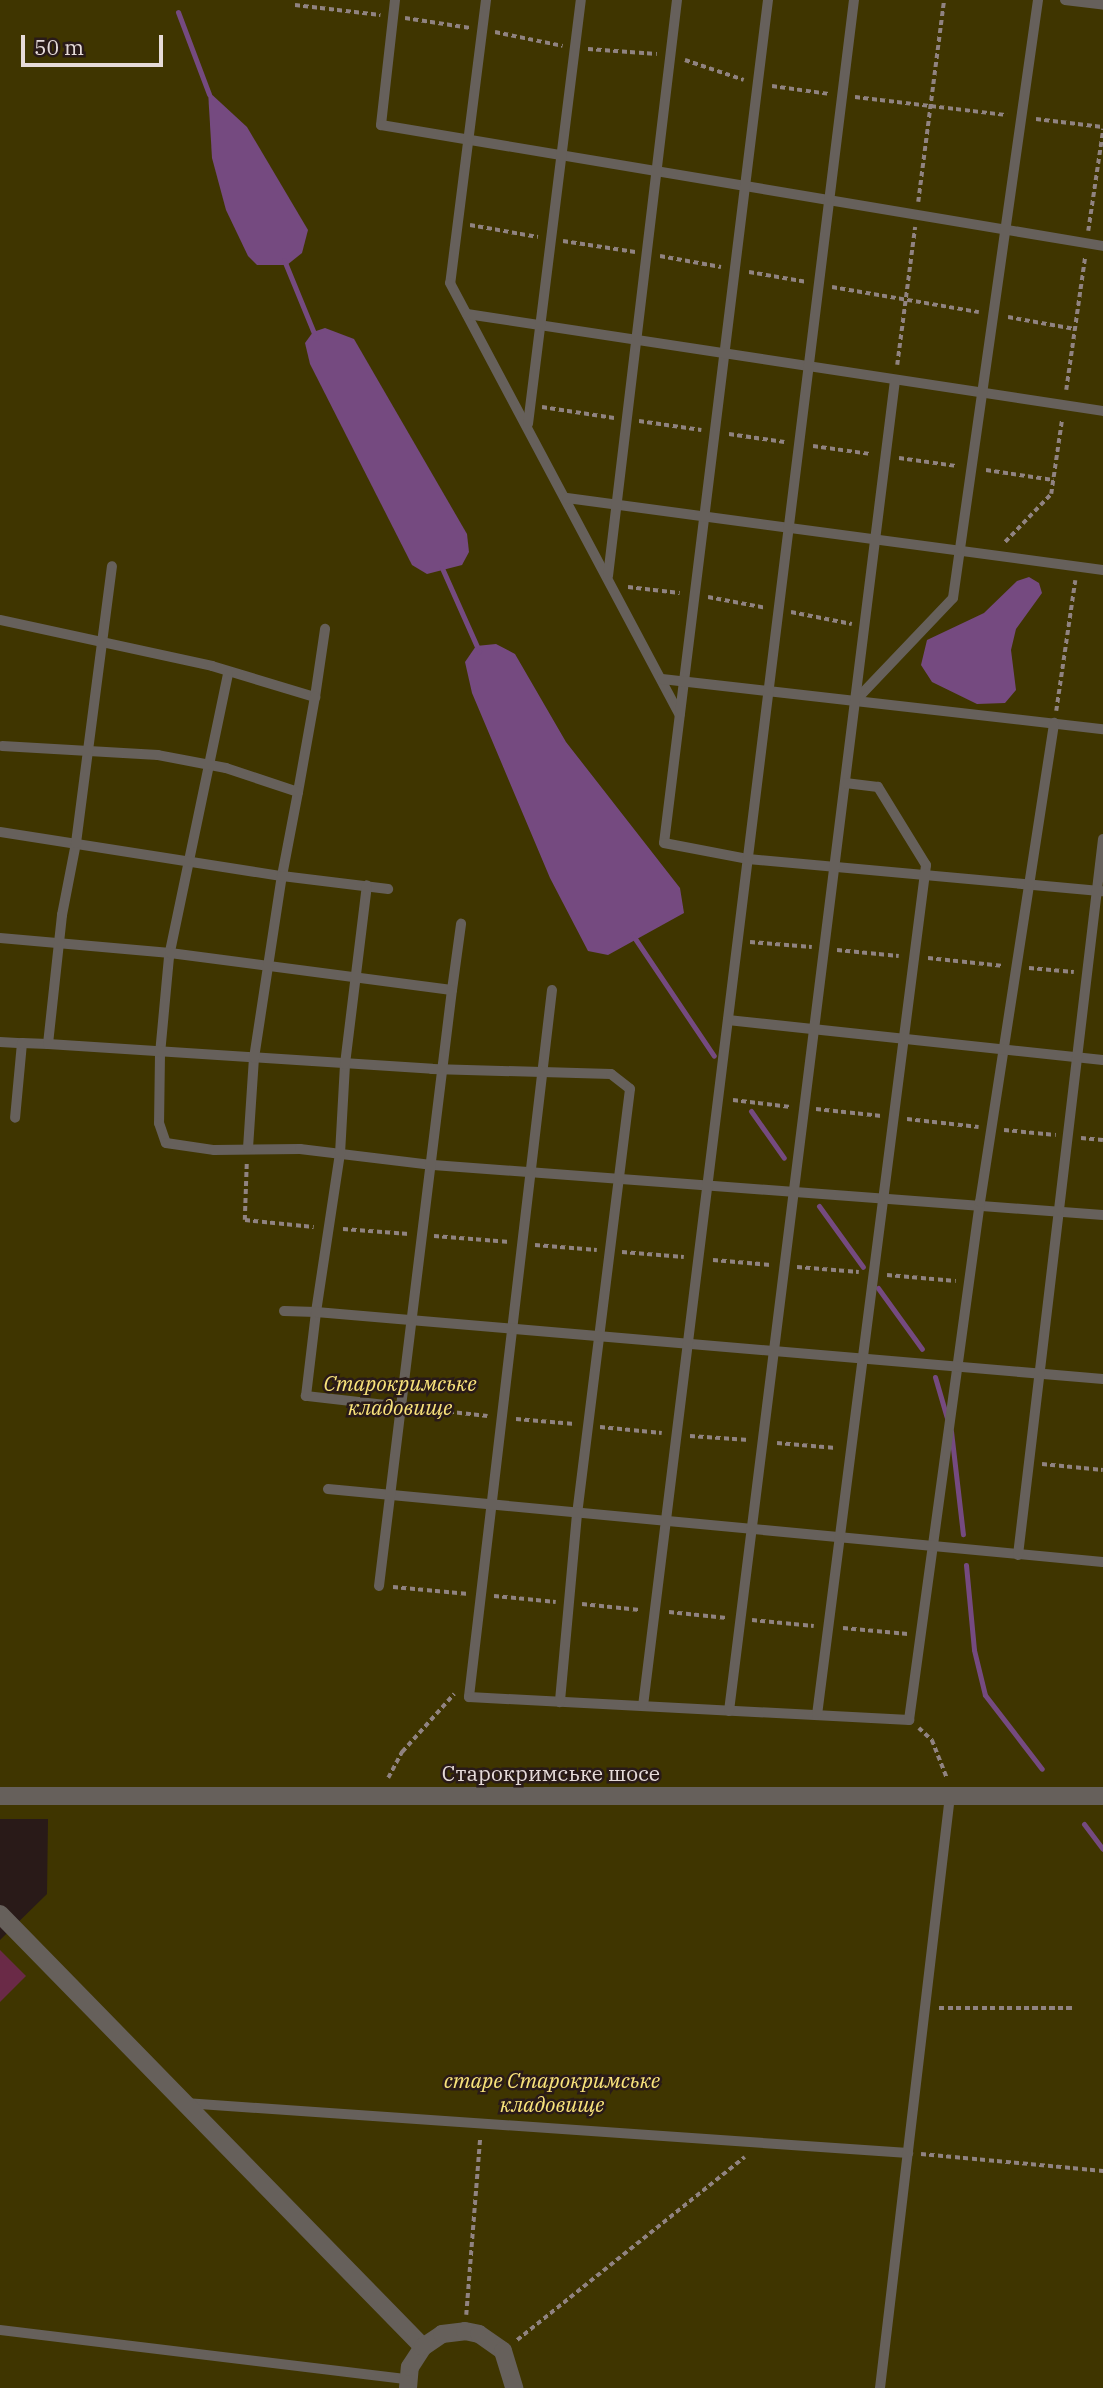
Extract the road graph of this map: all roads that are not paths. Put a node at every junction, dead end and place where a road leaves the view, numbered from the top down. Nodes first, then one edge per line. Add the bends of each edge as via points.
1 (395, 0) edge
2 (486, 0) edge
3 (581, 0) edge
4 (677, 0) edge
5 (768, 0) edge
6 (854, 0) edge
7 (1038, 0) edge
8 (1065, 0) edge
9 (1103, 5) edge
10 (469, 140) junction
11 (562, 156) junction
12 (657, 172) junction
13 (747, 187) junction
14 (829, 201) junction
15 (1008, 231) junction
16 (1103, 246) edge
17 (467, 314) junction
18 (541, 326) junction
19 (636, 341) junction
20 (725, 355) junction
21 (808, 367) junction
22 (895, 381) junction
23 (984, 394) junction
24 (1103, 411) edge
25 (528, 424) junction
26 (567, 498) junction
27 (616, 504) junction
28 (705, 516) junction
29 (789, 528) junction
30 (875, 539) junction
31 (960, 551) junction
32 (112, 566) dead end
33 (1103, 570) edge
34 (610, 580) junction
35 (0, 620) edge
36 (325, 628) dead end
37 (102, 641) junction
38 (228, 674) junction
39 (662, 679) junction
40 (684, 682) junction
41 (768, 691) junction
42 (315, 697) junction
43 (855, 701) junction
44 (680, 715) junction
45 (1054, 723) junction
46 (1103, 729) edge
47 (2, 746) dead end
48 (88, 752) junction
49 (208, 765) junction
50 (845, 783) junction
51 (298, 792) junction
52 (0, 832) edge
53 (1103, 839) edge
54 (76, 844) junction
55 (189, 859) junction
56 (748, 859) junction
57 (834, 867) junction
58 (925, 875) junction
59 (282, 876) junction
60 (1030, 884) junction
61 (367, 886) junction
62 (388, 889) dead end
63 (1100, 890) edge
64 (461, 924) dead end
65 (0, 937) edge
66 (59, 942) junction
67 (170, 953) junction
68 (267, 967) junction
69 (354, 976) junction
70 (452, 990) junction
71 (552, 990) dead end
72 (728, 1020) junction
73 (814, 1029) junction
74 (905, 1039) junction
75 (0, 1042) edge
76 (22, 1043) junction
77 (48, 1044) junction
78 (1004, 1049) junction
79 (160, 1054) junction
80 (1076, 1057) junction
81 (254, 1059) junction
82 (1103, 1059) edge
83 (345, 1064) junction
84 (441, 1070) junction
85 (545, 1072) junction
86 (15, 1118) dead end
87 (248, 1148) junction
88 (341, 1154) junction
89 (433, 1165) junction
90 (533, 1171) junction
91 (620, 1178) junction
92 (707, 1186) junction
93 (794, 1190) junction
94 (884, 1196) junction
95 (980, 1202) junction
96 (1058, 1210) junction
97 (1103, 1214) edge
98 (284, 1311) dead end
99 (316, 1312) junction
100 (414, 1322) junction
101 (514, 1331) junction
102 (600, 1337) junction
103 (687, 1344) junction
104 (774, 1351) junction
105 (863, 1358) junction
106 (958, 1366) junction
107 (1039, 1372) junction
108 (1103, 1379) edge
109 (403, 1407) junction
110 (328, 1489) dead end
111 (391, 1496) junction
112 (493, 1506) junction
113 (577, 1514) junction
114 (666, 1522) junction
115 (752, 1530) junction
116 (840, 1538) junction
117 (933, 1547) junction
118 (1018, 1555) junction
119 (1103, 1562) edge
120 (379, 1586) dead end
121 (560, 1702) junction
122 (643, 1706) junction
123 (729, 1711) junction
124 (817, 1715) junction
125 (0, 1796) edge
126 (950, 1796) junction
127 (1103, 1796) edge
128 (0, 1914) edge
129 (185, 2103) junction
130 (908, 2153) junction
131 (0, 2330) edge
132 (423, 2347) junction
133 (407, 2384) edge
134 (514, 2388) edge
135 (880, 2388) edge

1 - 10 lane via 381,125
2 - 10 lane
3 - 11 lane
4 - 12 lane
5 - 13 lane
6 - 14 lane
7 - 15 lane
8 - 9 lane
10 - 11 lane
10 - 17 lane via 450,283
11 - 12 lane
11 - 18 lane
12 - 13 lane
12 - 19 lane
13 - 14 lane
13 - 20 lane
14 - 15 lane
14 - 21 lane
15 - 16 lane
15 - 23 lane
17 - 18 lane
17 - 25 lane
18 - 19 lane
18 - 25 lane
19 - 20 lane
19 - 27 lane
20 - 21 lane
20 - 28 lane
21 - 22 lane
21 - 29 lane
22 - 23 lane
22 - 30 lane
23 - 24 lane
23 - 31 lane
25 - 26 lane
26 - 27 lane
26 - 34 lane
27 - 28 lane
27 - 34 lane
28 - 29 lane
28 - 40 lane
29 - 30 lane
29 - 41 lane
30 - 31 lane
30 - 43 lane
31 - 33 lane
31 - 43 lane via 953,598
32 - 37 lane
34 - 39 lane
35 - 37 lane
36 - 42 lane
37 - 38 lane
37 - 48 lane
38 - 42 lane
38 - 49 lane
39 - 40 lane
39 - 44 lane
40 - 41 lane
40 - 44 lane
41 - 43 lane
41 - 56 lane
42 - 51 lane
43 - 45 lane
43 - 50 lane
44 - 56 lane via 664,843
45 - 46 lane
45 - 60 lane
47 - 48 lane
48 - 49 lane via 158,755
48 - 54 lane
49 - 51 lane
49 - 55 lane
50 - 57 lane
50 - 58 lane via 878,787 926,865
51 - 59 lane
52 - 54 lane
53 - 63 lane
54 - 55 lane
54 - 66 lane
55 - 59 lane
55 - 67 lane
56 - 57 lane
56 - 72 lane
57 - 58 lane
57 - 73 lane
58 - 60 lane
58 - 74 lane
59 - 61 lane
59 - 68 lane
60 - 63 lane
60 - 78 lane
61 - 62 lane
61 - 69 lane
63 - 80 lane
64 - 70 lane
65 - 66 lane
66 - 67 lane
66 - 77 lane
67 - 68 lane
67 - 79 lane
68 - 69 lane
68 - 81 lane
69 - 70 lane
69 - 83 lane
70 - 84 lane
71 - 85 lane
72 - 73 lane
72 - 92 lane
73 - 74 lane
73 - 93 lane
74 - 78 lane
74 - 94 lane
75 - 76 lane
76 - 77 lane
76 - 86 lane
77 - 79 lane
78 - 80 lane
78 - 95 lane
79 - 81 lane
79 - 87 lane via 159,1123 166,1143 214,1150
80 - 82 lane
80 - 96 lane
81 - 83 lane
81 - 87 lane
83 - 84 lane
83 - 88 lane
84 - 85 lane
84 - 89 lane
85 - 90 lane
85 - 91 lane via 611,1074 630,1089
87 - 88 lane
88 - 89 lane
88 - 99 lane
89 - 90 lane
89 - 100 lane
90 - 91 lane
90 - 101 lane
91 - 92 lane
91 - 102 lane
92 - 93 lane
92 - 103 lane
93 - 94 lane
93 - 104 lane
94 - 95 lane
94 - 105 lane
95 - 96 lane
95 - 106 lane
96 - 97 lane
96 - 107 lane
98 - 99 lane
99 - 100 lane
99 - 109 lane via 306,1396
100 - 101 lane
100 - 109 lane
101 - 102 lane
101 - 112 lane
102 - 103 lane
102 - 113 lane
103 - 104 lane
103 - 114 lane
104 - 105 lane
104 - 115 lane
105 - 106 lane
105 - 116 lane
106 - 107 lane
106 - 117 lane
107 - 108 lane
107 - 118 lane
109 - 111 lane
110 - 111 lane
111 - 112 lane
111 - 120 lane
112 - 113 lane
112 - 121 lane via 469,1697
113 - 114 lane
113 - 121 lane
114 - 115 lane
114 - 122 lane
115 - 116 lane
115 - 123 lane
116 - 117 lane
116 - 124 lane
117 - 118 lane
117 - 124 lane via 909,1720
118 - 119 lane
121 - 122 lane
122 - 123 lane
123 - 124 lane
125 - 126 street, Старокримське шосе
126 - 127 street, Старокримське шосе
126 - 130 lane
128 - 129 street
129 - 130 lane
129 - 132 street
130 - 135 lane
131 - 133 lane
132 - 133 street
132 - 134 street via 442,2334 479,2334 503,2351

